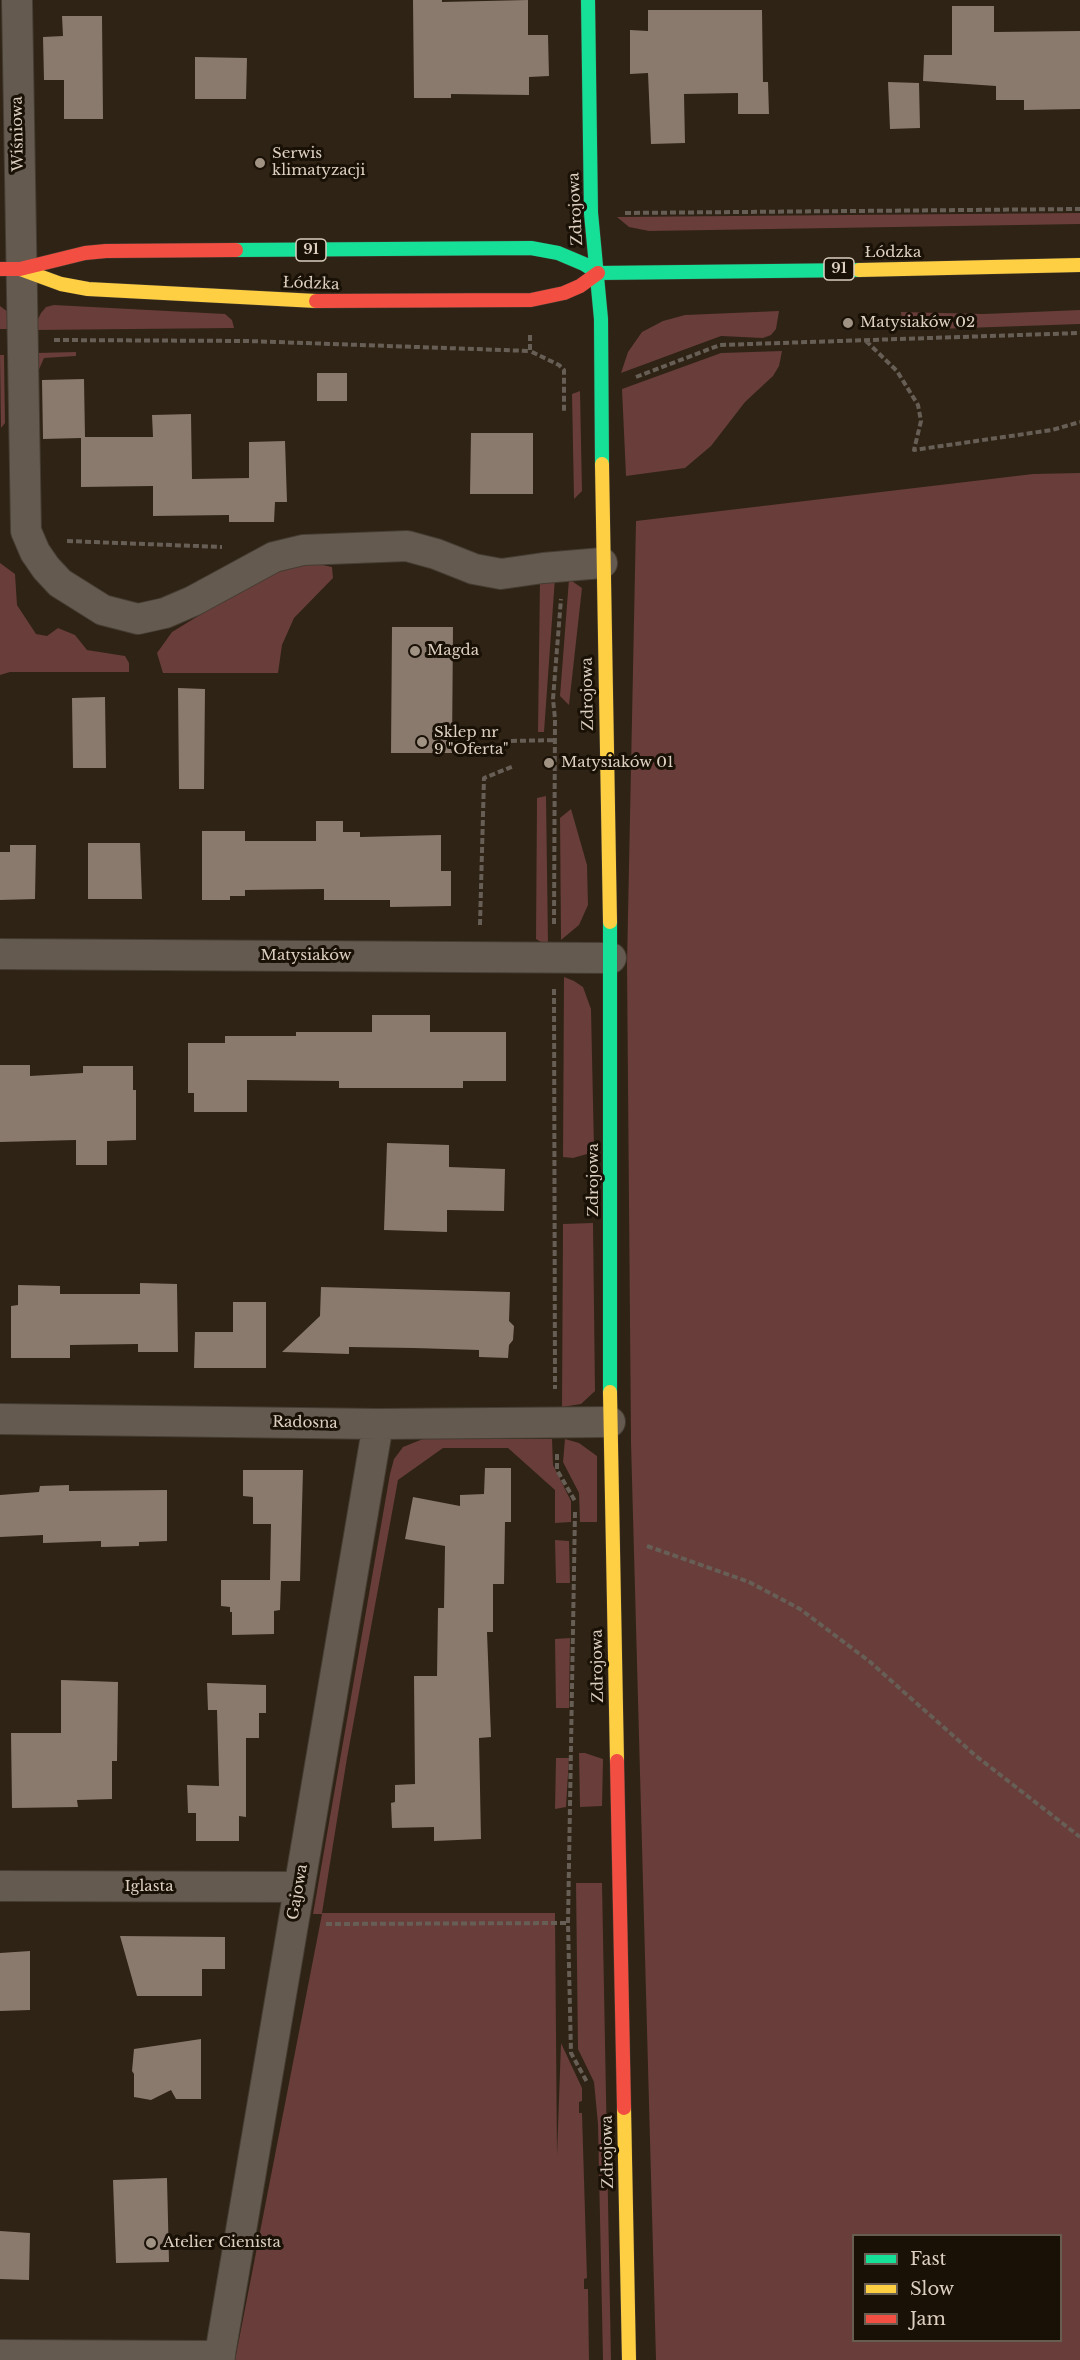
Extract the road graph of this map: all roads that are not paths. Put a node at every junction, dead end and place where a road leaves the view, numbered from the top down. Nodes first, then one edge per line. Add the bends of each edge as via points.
1 (17, 0) edge
2 (588, 0) edge
3 (1080, 265) edge
4 (10, 269) edge
5 (598, 273) junction
6 (602, 563) junction
7 (0, 954) edge
8 (611, 958) junction
9 (0, 1419) edge
10 (610, 1422) junction
11 (378, 1424) junction
12 (0, 1886) edge
13 (299, 1887) junction
14 (0, 2355) edge
15 (220, 2358) edge
16 (629, 2360) edge

1 - 4 street, Wiśniowa
2 - 5 street, Zdrojowa via 591,213
3 - 5 street, Łódzka / 91
4 - 5 street, Łódzka / 91 via 106,251 531,248 558,253
4 - 5 street, Łódzka via 61,284 111,291 312,301 531,300 564,294
4 - 6 street, Wiśniowa via 21,339 26,531 35,552 60,583 103,610 138,619 165,613 274,557 303,550 407,546 501,574
5 - 6 street, Zdrojowa
6 - 8 street, Zdrojowa
7 - 8 street, Matysiaków
8 - 10 street, Zdrojowa
9 - 11 street, Radosna
10 - 11 street, Radosna
10 - 16 street, Zdrojowa
11 - 13 street, Gajowa
12 - 13 street, Iglasta
13 - 15 street, Gajowa
14 - 15 street

